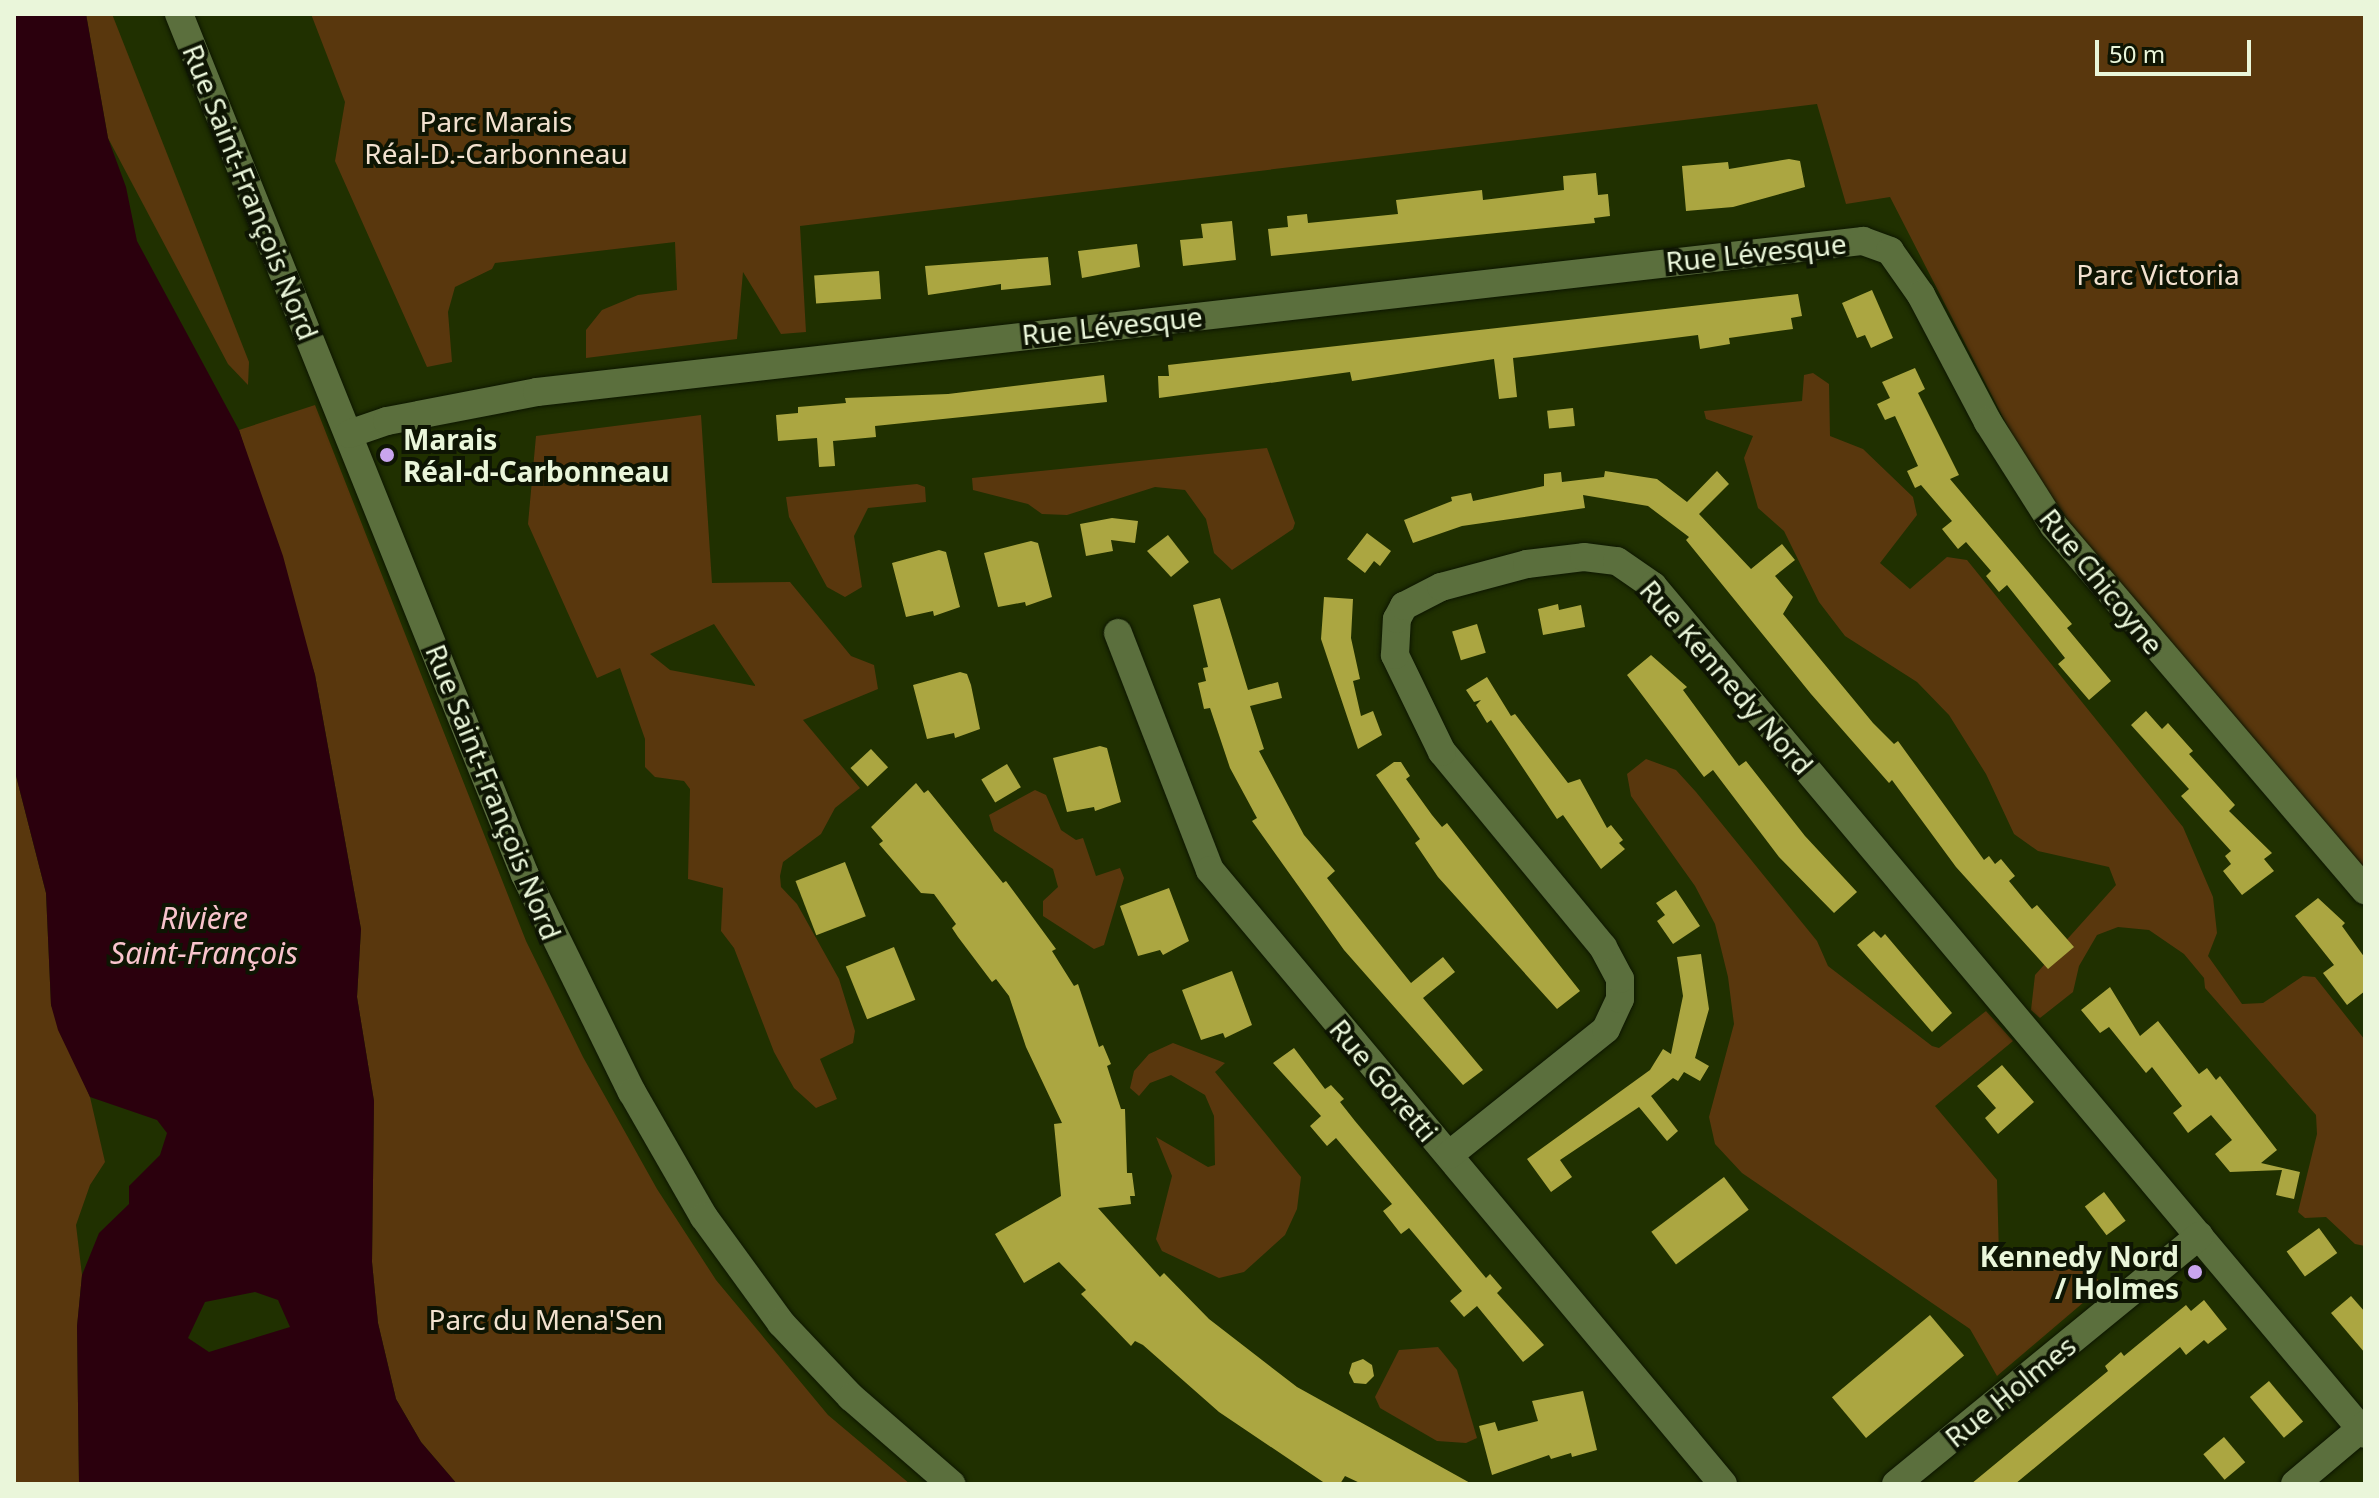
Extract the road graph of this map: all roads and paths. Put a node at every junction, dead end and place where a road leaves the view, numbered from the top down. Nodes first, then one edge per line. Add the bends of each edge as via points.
1 (179, 14) edge
2 (1879, 245) joint
3 (349, 434) junction
4 (1118, 633) dead end
5 (2365, 890) edge
6 (1449, 1155) junction
7 (2199, 1236) junction
8 (2364, 1429) edge
9 (951, 1484) edge
10 (1723, 1484) edge
11 (1896, 1484) edge
12 (2295, 1484) edge

1 - 3 street, Rue Saint-François Nord
2 - 3 street, Rue Lévesque via 1848,240 537,392 387,421
2 - 5 street, Rue Chicoyne via 1890,251 1921,295 1988,422 2054,526
3 - 9 street, Rue Saint-François Nord via 540,910 669,1160 731,1258 781,1323 851,1397
4 - 6 street, Rue Goretti via 1210,870
6 - 7 street, Rue Kennedy Nord via 1606,1029 1620,999 1620,979 1603,947 1442,752 1395,655 1397,619 1404,606 1441,587 1527,564 1597,557 1617,561 1653,586
6 - 10 street, Rue Goretti
7 - 8 street, Rue Kennedy Nord
7 - 11 street, Rue Holmes
8 - 12 street

